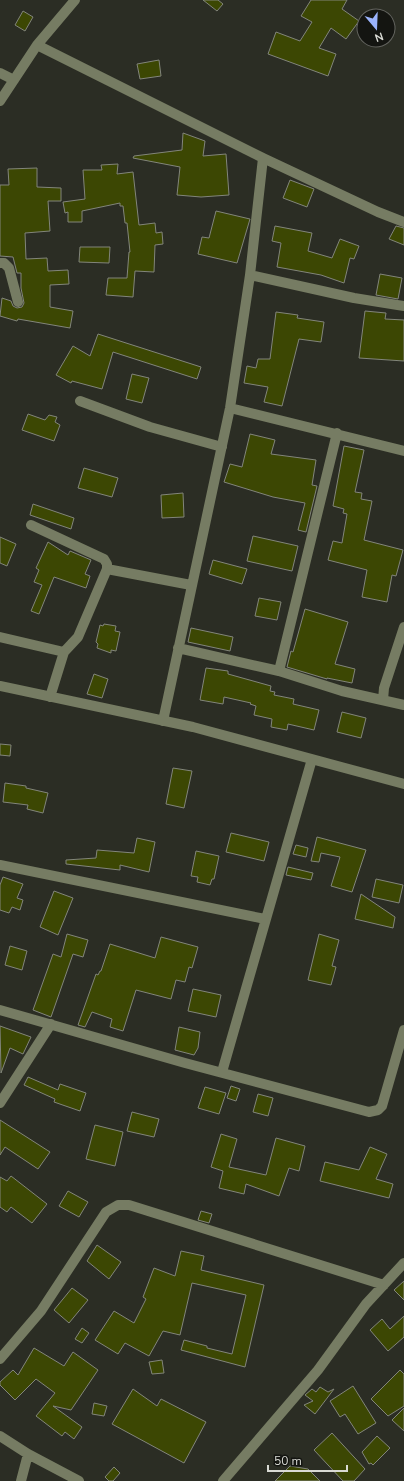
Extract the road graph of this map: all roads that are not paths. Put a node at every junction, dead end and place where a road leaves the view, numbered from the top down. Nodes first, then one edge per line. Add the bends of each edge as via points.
1 (75, 0) edge
2 (38, 45) junction
3 (0, 73) edge
4 (14, 80) junction
5 (0, 101) edge
6 (264, 158) junction
7 (404, 222) edge
8 (0, 262) edge
9 (250, 275) junction
10 (18, 302) dead end
11 (404, 306) edge
12 (80, 401) dead end
13 (230, 408) junction
14 (337, 433) junction
15 (222, 447) junction
16 (404, 451) edge
17 (31, 525) dead end
18 (106, 569) junction
19 (192, 585) junction
20 (404, 627) edge
21 (0, 637) edge
22 (178, 648) junction
23 (64, 652) junction
24 (279, 671) junction
25 (0, 686) edge
26 (50, 697) junction
27 (383, 700) junction
28 (404, 705) edge
29 (163, 720) junction
30 (312, 759) junction
31 (404, 784) edge
32 (0, 865) edge
33 (265, 919) junction
34 (0, 1010) edge
35 (51, 1024) junction
36 (404, 1030) edge
37 (222, 1072) junction
38 (0, 1103) edge
39 (404, 1263) edge
40 (384, 1284) junction
41 (0, 1359) edge
42 (0, 1436) edge
43 (28, 1454) junction
44 (21, 1481) edge
45 (79, 1481) edge
46 (223, 1481) edge

1 - 2 street
2 - 4 street
2 - 6 street
3 - 4 street
4 - 5 street
6 - 7 street
6 - 9 street
8 - 10 street via 8,268
9 - 11 street via 354,298
9 - 13 street
12 - 15 street via 150,427
13 - 14 street
13 - 15 street
14 - 16 street
14 - 24 street
15 - 19 street
17 - 18 street via 104,559
18 - 19 street
18 - 23 street via 78,637
19 - 22 street
20 - 27 street via 384,688
21 - 23 street
22 - 24 street
22 - 29 street
23 - 26 street
24 - 27 street
25 - 26 street
26 - 29 street
27 - 28 street
29 - 30 street
30 - 31 street
30 - 33 street
32 - 33 street
33 - 37 street
34 - 35 street
35 - 37 street
35 - 38 street
36 - 37 street via 382,1106 369,1112
39 - 40 street
40 - 41 street via 130,1205 118,1205 106,1212 41,1311
40 - 46 street via 366,1304 318,1370
42 - 43 street
43 - 44 street
43 - 45 street

